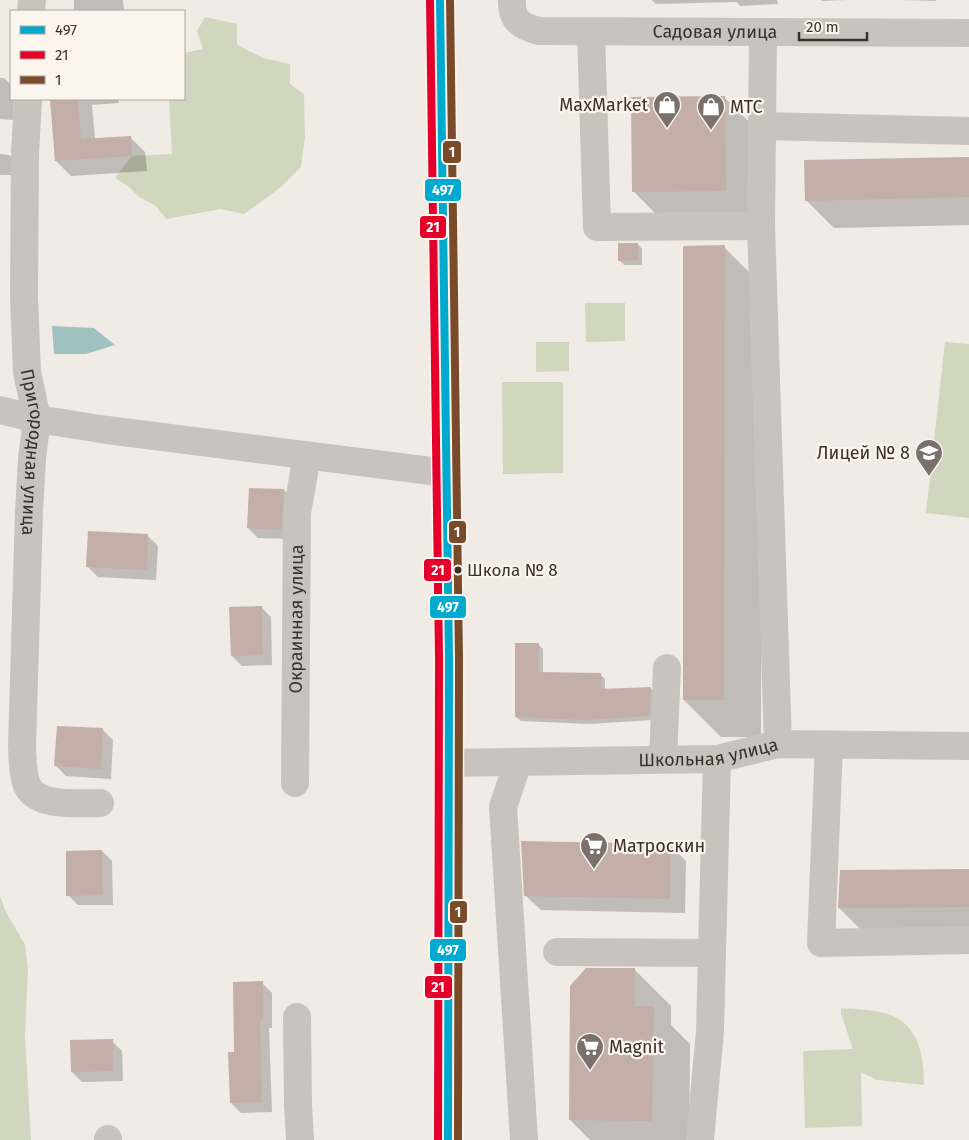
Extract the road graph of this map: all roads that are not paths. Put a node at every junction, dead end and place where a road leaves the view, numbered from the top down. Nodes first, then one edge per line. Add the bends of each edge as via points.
1 (440, 0) edge
2 (512, 0) edge
3 (591, 32) junction
4 (763, 33) junction
5 (969, 33) edge
6 (28, 100) edge
7 (762, 126) junction
8 (969, 131) edge
9 (761, 226) junction
10 (0, 410) edge
11 (37, 419) junction
12 (307, 456) junction
13 (447, 473) junction
14 (667, 668) dead end
15 (778, 744) junction
16 (829, 745) junction
17 (969, 746) edge
18 (664, 759) junction
19 (717, 759) junction
20 (518, 762) junction
21 (448, 763) junction
22 (295, 783) dead end
23 (100, 803) dead end
24 (969, 940) edge
25 (557, 952) dead end
26 (712, 952) junction
27 (297, 1017) dead end
28 (300, 1140) edge
29 (448, 1140) edge
30 (524, 1140) edge
31 (700, 1140) edge

1 - 13 main road
2 - 3 street, Садовая улица via 514,16 527,28
3 - 4 street, Садовая улица
3 - 9 street via 597,227
4 - 5 street, Садовая улица
4 - 7 street
6 - 11 street, Пригородная улица via 24,297 27,372
7 - 8 street
7 - 9 street
9 - 15 street
10 - 11 street
11 - 12 street
11 - 23 street, Пригородная улица via 29,512 24,772 29,788 39,797 56,802
12 - 13 street
12 - 22 street, Окраинная улица via 297,513
13 - 21 main road
14 - 18 street
15 - 16 street, Школьная улица
15 - 19 street, Школьная улица
16 - 17 street, Школьная улица
16 - 24 street via 821,943
18 - 19 street, Школьная улица
18 - 20 street, Школьная улица
19 - 26 street
20 - 21 street, Школьная улица
20 - 30 street via 503,807
21 - 29 main road
25 - 26 street
26 - 31 street via 710,1031
27 - 28 street

